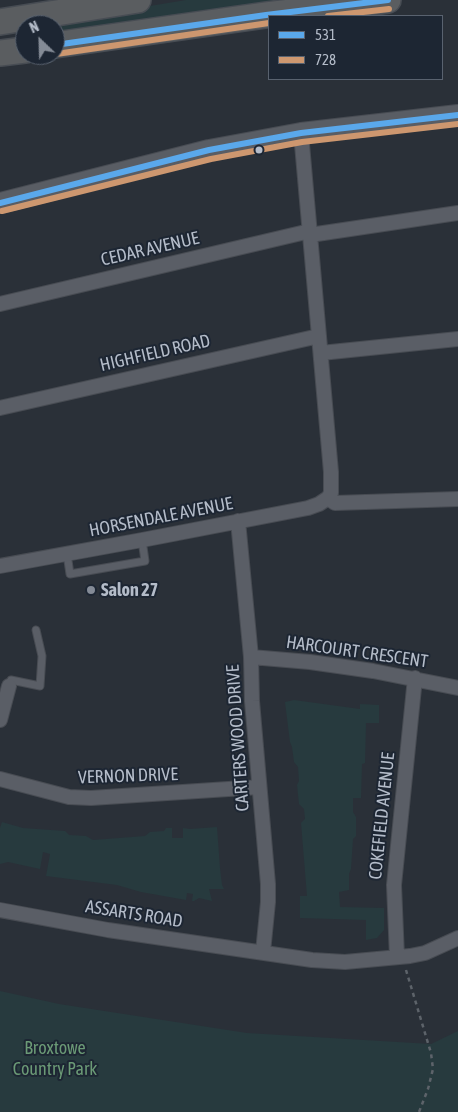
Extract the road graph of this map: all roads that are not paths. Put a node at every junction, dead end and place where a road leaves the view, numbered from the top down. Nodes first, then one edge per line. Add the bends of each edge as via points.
1 (138, 0) edge
2 (388, 0) edge
3 (0, 22) edge
4 (65, 44) edge
5 (15, 51) edge
6 (0, 53) edge
7 (458, 115) edge
8 (301, 133) junction
9 (0, 203) edge
10 (458, 213) edge
11 (310, 233) junction
12 (0, 304) edge
13 (319, 336) junction
14 (458, 339) edge
15 (321, 353) junction
16 (0, 408) edge
17 (328, 498) junction
18 (458, 499) edge
19 (238, 521) junction
20 (142, 540) junction
21 (67, 554) junction
22 (0, 566) edge
23 (36, 630) dead end
24 (251, 656) junction
25 (415, 678) junction
26 (9, 686) joint
27 (458, 688) edge
28 (0, 720) edge
29 (0, 778) edge
30 (259, 787) junction
31 (0, 910) edge
32 (458, 938) edge
33 (263, 952) junction
34 (400, 957) junction

1 - 3 highway
2 - 4 highway
5 - 6 highway
7 - 8 street
8 - 9 street via 209,150
8 - 11 street
10 - 11 street, CEDAR AVENUE
11 - 12 street, CEDAR AVENUE
11 - 13 street
13 - 15 street
13 - 16 street, HIGHFIELD ROAD
14 - 15 street
15 - 17 street via 332,482
17 - 18 street via 335,503
17 - 19 street, HORSENDALE AVENUE via 308,508
19 - 20 street, HORSENDALE AVENUE
19 - 24 street, CARTERS WOOD DRIVE
20 - 21 street, HORSENDALE AVENUE
20 - 21 lane via 145,560 70,574
21 - 22 street, HORSENDALE AVENUE
23 - 26 lane via 42,656 40,686 11,680
24 - 25 street, HARCOURT CRESCENT
24 - 30 street, CARTERS WOOD DRIVE
25 - 27 street, HARCOURT CRESCENT
25 - 34 street, COKEFIELD AVENUE via 394,885
26 - 28 street
29 - 30 street, VERNON DRIVE via 69,797 91,798
30 - 33 street, CARTERS WOOD DRIVE via 268,893
31 - 33 street, ASSARTS ROAD via 108,930
32 - 34 street via 425,953
33 - 34 street via 344,962

